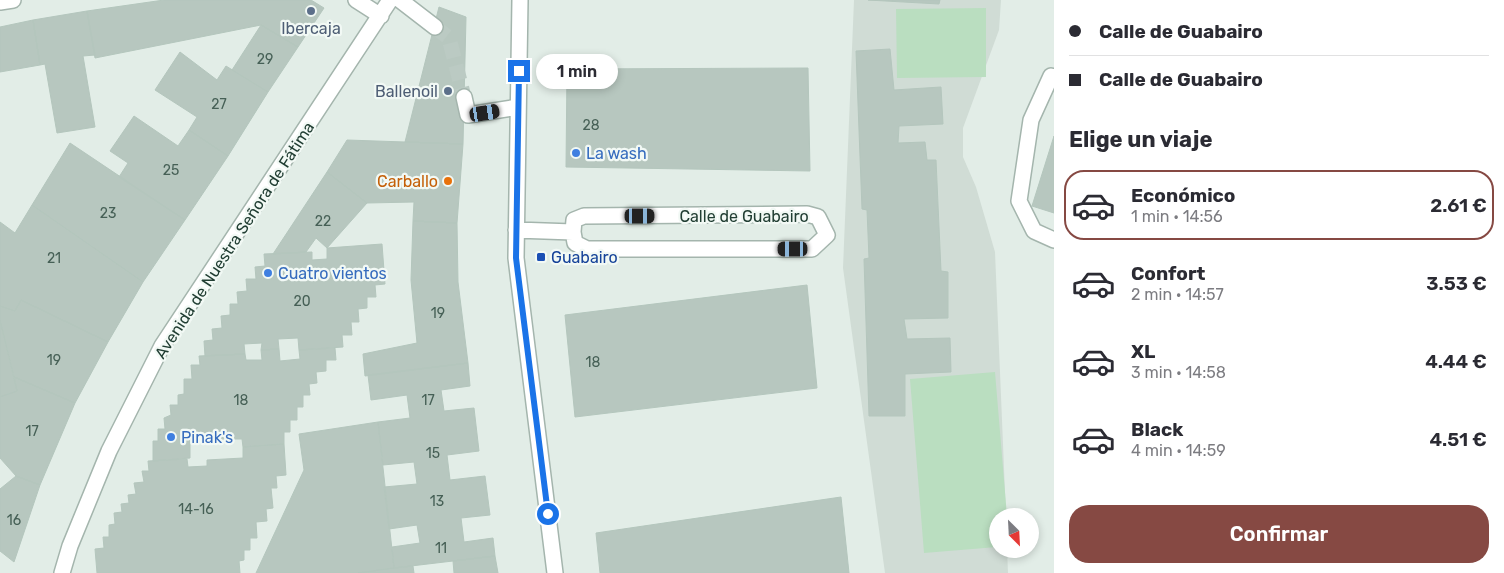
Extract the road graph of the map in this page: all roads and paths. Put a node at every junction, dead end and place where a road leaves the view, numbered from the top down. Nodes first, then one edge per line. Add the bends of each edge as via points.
1 (13, 0) edge
2 (356, 0) edge
3 (390, 0) edge
4 (400, 0) edge
5 (520, 0) edge
6 (0, 2) edge
7 (381, 16) junction
8 (435, 27) tunnel mouth
9 (1054, 77) edge
10 (464, 98) tunnel mouth
11 (518, 107) junction
12 (516, 230) junction
13 (573, 232) junction
14 (1054, 240) edge
15 (62, 573) edge
16 (555, 573) edge

1 - 6 street
2 - 7 street
3 - 7 street, Avenida de Nuestra Señora de Fátima
4 - 8 street
5 - 11 street
7 - 15 street, Avenida de Nuestra Señora de Fátima via 162,346 109,451
9 - 14 street via 1050,76 1031,120 1020,201 1034,231
10 - 11 street via 468,115
11 - 12 street
12 - 13 street
12 - 16 street via 516,258
13 - 13 street, Calle de Guabairo via 576,243 587,249 812,249 827,235 818,217 807,214 584,216 574,220

